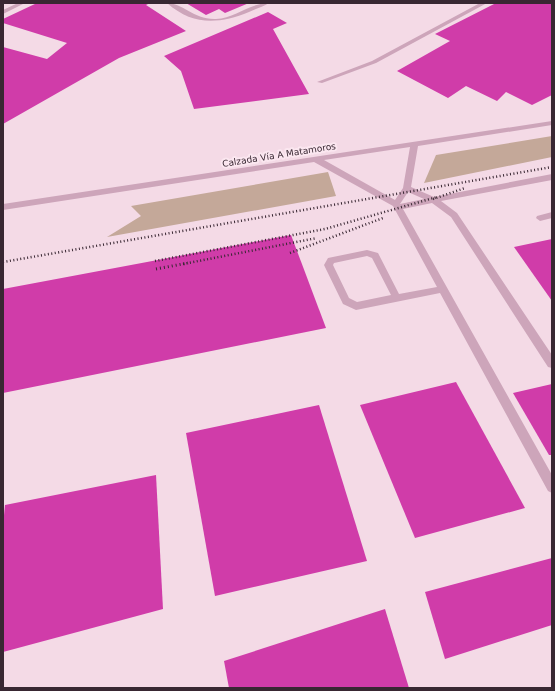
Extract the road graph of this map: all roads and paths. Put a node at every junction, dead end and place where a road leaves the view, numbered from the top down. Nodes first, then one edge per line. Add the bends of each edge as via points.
1 (22, 3) edge
2 (170, 3) edge
3 (266, 3) edge
4 (484, 3) edge
5 (3, 12) edge
6 (320, 82) dead end
7 (552, 123) edge
8 (414, 144) junction
9 (317, 160) junction
10 (552, 177) edge
11 (407, 188) junction
12 (433, 200) junction
13 (397, 205) junction
14 (5, 207) edge
15 (552, 216) edge
16 (540, 218) dead end
17 (443, 289) junction
18 (396, 298) junction
19 (552, 364) edge
20 (551, 482) edge

1 - 5 street
2 - 3 street via 195,19 218,21
4 - 6 street via 374,62
7 - 8 street, Calzada Vía A Matamoros
8 - 9 street, Calzada Vía A Matamoros
8 - 11 street
9 - 13 street
9 - 14 street, Calzada Vía A Matamoros
10 - 12 street
11 - 12 street
11 - 13 street
12 - 13 street
12 - 19 street via 454,215
13 - 17 street
15 - 16 street
17 - 18 street
17 - 20 street
18 - 18 street via 374,255 367,253 331,260 328,265 346,301 356,306

